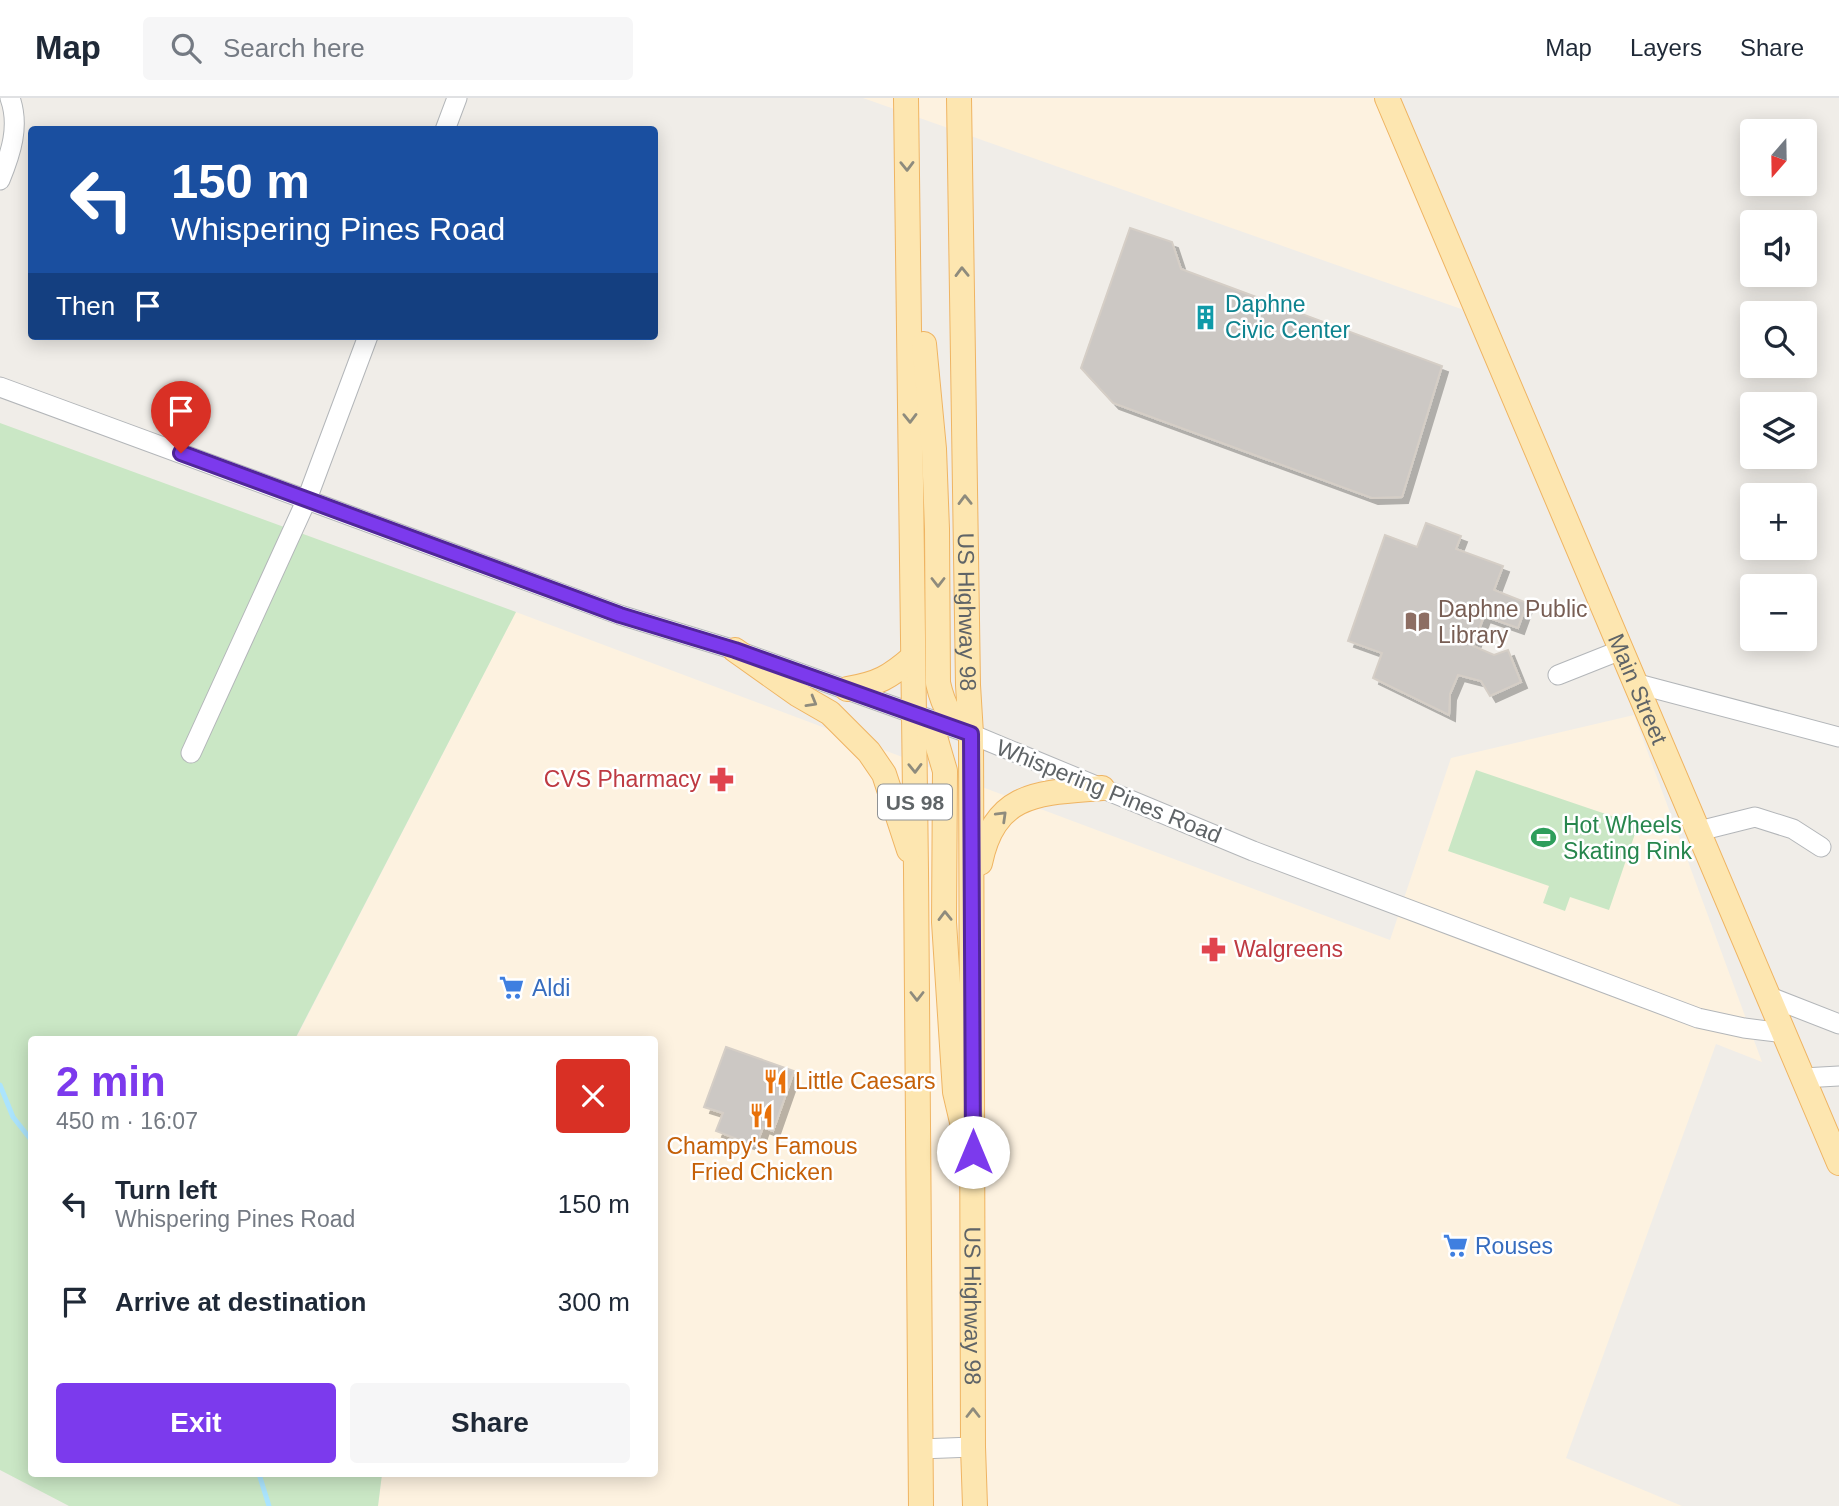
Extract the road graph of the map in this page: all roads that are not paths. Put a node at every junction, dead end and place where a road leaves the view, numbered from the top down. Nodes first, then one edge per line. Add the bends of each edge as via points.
1 (10, 98) edge
2 (457, 98) edge
3 (906, 98) edge
4 (959, 98) edge
5 (1387, 98) edge
6 (446, 126) edge
7 (0, 180) edge
8 (908, 246) junction
9 (367, 340) edge
10 (0, 387) edge
11 (307, 499) junction
12 (735, 650) junction
13 (1621, 650) junction
14 (913, 657) junction
15 (1558, 675) dead end
16 (1634, 683) junction
17 (847, 689) junction
18 (914, 713) junction
19 (971, 734) junction
20 (1839, 737) edge
21 (191, 753) dead end
22 (1102, 788) junction
23 (1699, 831) junction
24 (1821, 847) dead end
25 (916, 870) junction
26 (971, 901) junction
27 (1770, 998) junction
28 (1839, 1024) edge
29 (1784, 1033) junction
30 (1839, 1076) edge
31 (1803, 1078) junction
32 (1839, 1163) edge
33 (973, 1178) junction
34 (973, 1447) junction
35 (920, 1449) junction
36 (921, 1506) edge
37 (975, 1506) edge

1 - 7 street via 15,132
2 - 6 street
3 -> 8 main road, US 98
19 -> 4 main road, US Highway 98 / US 98
5 - 13 main road, Main Street
8 -> 14 main road, US 98
8 -> 19 main road via 934,449 938,683 952,719
9 - 11 street
10 - 11 street, Whispering Pines Road
11 - 12 street, Whispering Pines Road via 620,615
11 - 21 street
12 - 17 street, Whispering Pines Road
12 -> 25 main road via 830,713 869,752 884,774
13 - 15 street
13 - 16 main road, Main Street
14 - 17 main road via 891,676
14 - 18 main road, US 98
16 - 20 street
16 - 23 main road, Main Street
17 - 18 street, Whispering Pines Road
18 - 19 street, Whispering Pines Road
18 -> 25 main road, US 98
33 -> 18 main road via 955,1092 944,922 945,771 935,737
19 - 22 street, Whispering Pines Road
19 - 26 main road, US Highway 98 / US 98
26 -> 22 main road via 985,839 996,820 1028,798
22 - 29 street, Whispering Pines Road via 1264,855 1698,1018
23 - 24 street via 1755,817 1793,829
23 - 27 main road, Main Street
25 -> 35 main road, US 98
26 - 33 main road, US Highway 98 / US 98
27 - 28 street
27 - 29 main road, Main Street
29 - 31 main road, Main Street
30 - 31 street
31 - 32 main road, Main Street
34 -> 33 main road, US Highway 98 / US 98
34 - 35 street
34 - 37 main road, US Highway 98 / US 98
35 - 36 main road, US 98

